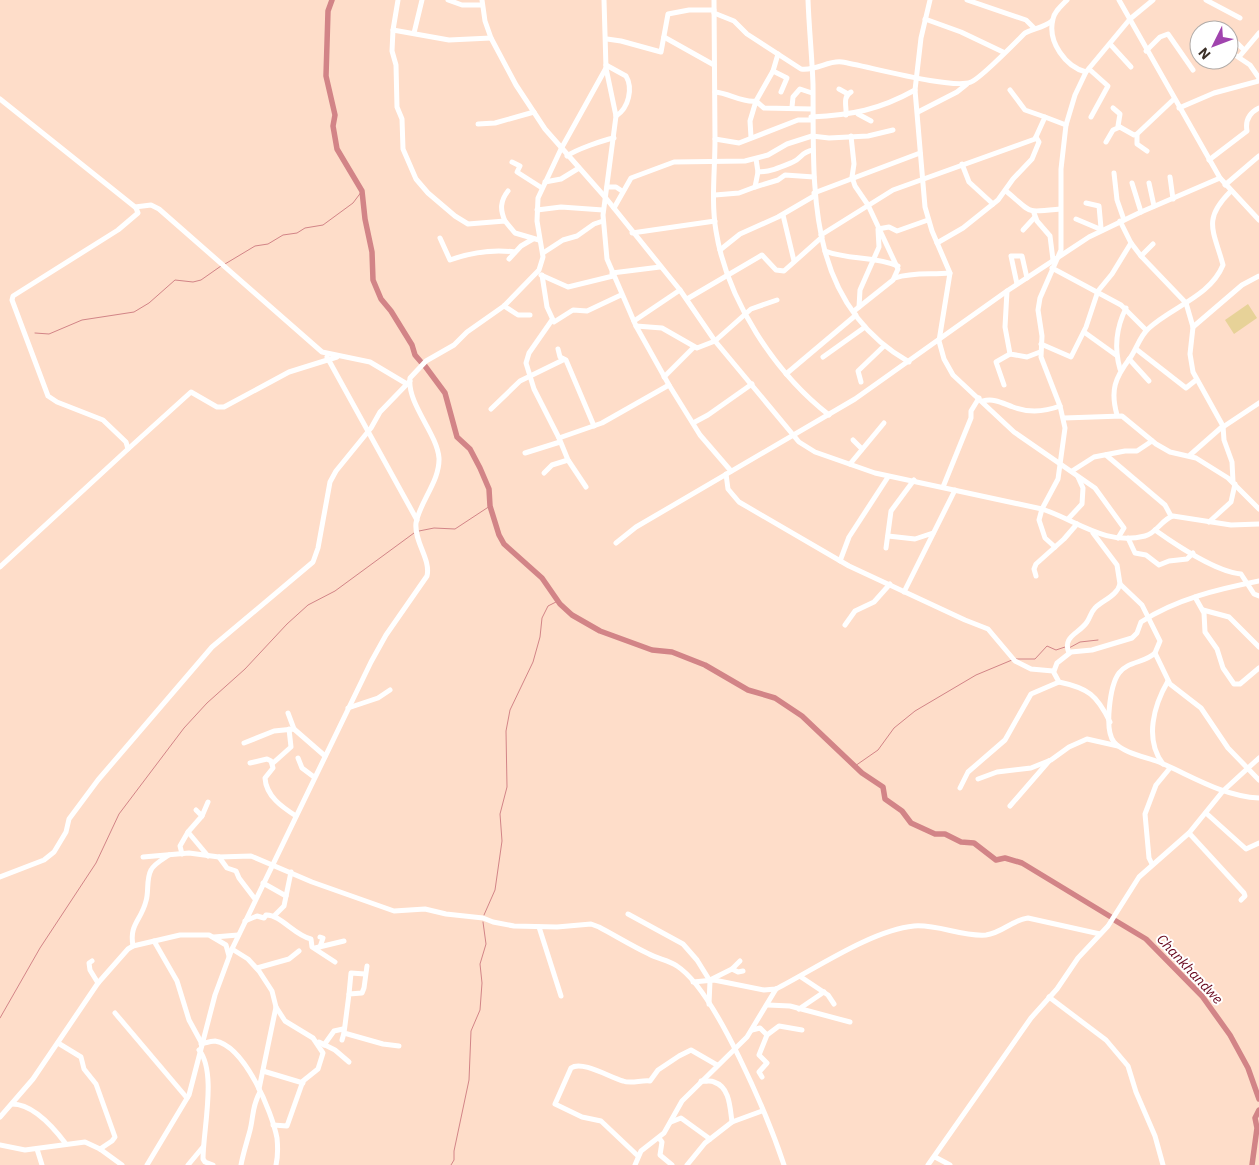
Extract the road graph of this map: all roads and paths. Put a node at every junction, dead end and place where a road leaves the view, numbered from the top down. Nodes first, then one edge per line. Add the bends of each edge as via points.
1 (398, 0) edge
2 (422, 0) edge
3 (448, 0) edge
4 (604, 0) edge
5 (808, 0) edge
6 (930, 0) edge
7 (967, 0) edge
8 (1067, 0) edge
9 (1119, 0) edge
10 (1153, 0) edge
11 (1206, 0) edge
12 (482, 2) edge
13 (714, 5) edge
14 (1240, 18) dead end
15 (925, 19) junction
16 (1130, 19) junction
17 (1052, 21) junction
18 (1034, 28) junction
19 (394, 30) junction
20 (414, 33) junction
21 (1259, 33) edge
22 (664, 37) junction
23 (491, 38) junction
24 (607, 39) junction
25 (1110, 44) junction
26 (1239, 45) edge
27 (1244, 50) junction
28 (1146, 51) junction
29 (1003, 52) junction
30 (778, 54) junction
31 (1239, 58) joint
32 (1189, 64) edge
33 (714, 65) junction
34 (606, 66) junction
35 (1130, 67) dead end
36 (773, 70) junction
37 (812, 70) junction
38 (1087, 71) junction
39 (915, 78) junction
40 (1259, 79) edge
41 (967, 84) junction
42 (839, 89) dead end
43 (915, 90) junction
44 (1010, 90) dead end
45 (715, 92) junction
46 (782, 92) dead end
47 (812, 93) junction
48 (0, 99) edge
49 (1174, 99) junction
50 (756, 101) junction
51 (792, 107) junction
52 (1113, 108) dead end
53 (1179, 108) junction
54 (1259, 108) edge
55 (812, 109) junction
56 (534, 112) junction
57 (918, 112) junction
58 (858, 114) junction
59 (846, 115) junction
60 (616, 116) junction
61 (1044, 117) junction
62 (1090, 117) dead end
63 (811, 119) junction
64 (871, 121) dead end
65 (478, 124) dead end
66 (1066, 125) junction
67 (1120, 127) junction
68 (893, 130) dead end
69 (1137, 134) junction
70 (812, 136) junction
71 (851, 136) junction
72 (751, 137) junction
73 (1036, 137) junction
74 (614, 138) junction
75 (715, 139) junction
76 (1106, 142) dead end
77 (561, 149) junction
78 (814, 150) junction
79 (1147, 151) dead end
80 (920, 153) junction
81 (568, 156) junction
82 (1259, 156) edge
83 (756, 159) junction
84 (1209, 160) junction
85 (715, 161) junction
86 (512, 162) dead end
87 (962, 164) junction
88 (579, 168) junction
89 (758, 172) junction
90 (1114, 173) dead end
91 (814, 177) junction
92 (1170, 177) dead end
93 (1220, 178) junction
94 (852, 179) junction
95 (921, 180) junction
96 (545, 182) junction
97 (1132, 183) dead end
98 (1149, 183) dead end
99 (1225, 184) junction
100 (607, 187) junction
101 (754, 187) junction
102 (542, 188) junction
103 (508, 191) dead end
104 (622, 191) junction
105 (1006, 191) junction
106 (1230, 192) junction
107 (714, 195) junction
108 (814, 195) junction
109 (605, 197) junction
110 (1173, 199) junction
111 (1086, 202) dead end
112 (993, 204) junction
113 (868, 205) junction
114 (1154, 206) junction
115 (136, 208) junction
116 (614, 208) junction
117 (1060, 209) junction
118 (537, 210) junction
119 (603, 210) junction
120 (1141, 212) junction
121 (783, 215) junction
122 (1034, 215) junction
123 (1076, 219) dead end
124 (603, 220) junction
125 (928, 220) junction
126 (1122, 220) junction
127 (1259, 220) edge
128 (715, 221) junction
129 (505, 222) junction
130 (878, 229) junction
131 (1102, 229) junction
132 (1023, 230) dead end
133 (632, 233) junction
134 (821, 236) junction
135 (440, 238) dead end
136 (536, 240) junction
137 (937, 243) junction
138 (1131, 243) junction
139 (1154, 244) dead end
140 (720, 250) junction
141 (825, 251) junction
142 (515, 252) junction
143 (542, 253) junction
144 (1141, 256) junction
145 (1055, 258) junction
146 (509, 259) dead end
147 (794, 260) junction
148 (873, 260) junction
149 (898, 266) junction
150 (660, 267) junction
151 (1052, 268) junction
152 (950, 273) junction
153 (535, 274) junction
154 (613, 274) junction
155 (728, 274) junction
156 (542, 275) junction
157 (1259, 276) edge
158 (896, 278) junction
159 (1027, 278) junction
160 (1017, 284) junction
161 (680, 290) junction
162 (1007, 291) junction
163 (1098, 291) junction
164 (621, 295) junction
165 (687, 299) junction
166 (777, 300) dead end
167 (1186, 303) junction
168 (504, 306) junction
169 (859, 307) junction
170 (1126, 308) junction
171 (745, 313) junction
172 (855, 313) junction
173 (530, 315) dead end
174 (552, 320) junction
175 (635, 324) junction
176 (865, 327) junction
177 (1193, 327) junction
178 (1146, 330) junction
179 (1084, 332) junction
180 (715, 341) junction
181 (939, 342) junction
182 (1041, 344) junction
183 (884, 346) junction
184 (694, 348) junction
185 (1136, 349) junction
186 (558, 350) dead end
187 (322, 352) junction
188 (1040, 352) junction
189 (1010, 354) junction
190 (1116, 354) junction
191 (338, 357) junction
192 (823, 357) dead end
193 (1129, 359) junction
194 (329, 360) junction
195 (563, 360) junction
196 (909, 362) junction
197 (1120, 369) junction
198 (786, 374) junction
199 (532, 377) junction
200 (664, 377) junction
201 (1196, 380) junction
202 (1148, 381) dead end
203 (408, 382) junction
204 (861, 382) dead end
205 (752, 384) junction
206 (669, 385) junction
207 (1004, 385) dead end
208 (981, 400) junction
209 (1259, 403) edge
210 (1060, 406) junction
211 (491, 409) dead end
212 (829, 415) junction
213 (1117, 415) junction
214 (1064, 418) junction
215 (693, 423) junction
216 (884, 423) dead end
217 (594, 426) junction
218 (1223, 427) junction
219 (368, 431) junction
220 (794, 436) junction
221 (560, 440) junction
222 (853, 440) dead end
223 (1152, 441) junction
224 (128, 449) junction
225 (862, 449) junction
226 (525, 453) dead end
227 (1106, 455) junction
228 (1190, 455) junction
229 (568, 460) junction
230 (850, 464) junction
231 (1062, 464) junction
232 (1072, 471) junction
233 (728, 472) junction
234 (544, 473) dead end
235 (1078, 476) junction
236 (888, 477) junction
237 (914, 480) junction
238 (1234, 483) junction
239 (586, 487) dead end
240 (943, 487) junction
241 (954, 490) junction
242 (1256, 502) edge
243 (1042, 509) junction
244 (1259, 509) edge
245 (1171, 516) junction
246 (1068, 519) junction
247 (417, 521) junction
248 (1209, 522) junction
249 (1077, 524) junction
250 (1259, 524) edge
251 (1155, 530) junction
252 (1093, 532) junction
253 (933, 533) junction
254 (888, 536) junction
255 (1118, 538) junction
256 (1128, 538) junction
257 (616, 543) dead end
258 (1055, 547) junction
259 (886, 548) dead end
260 (1193, 553) junction
261 (840, 561) junction
262 (0, 567) edge
263 (1036, 576) dead end
264 (1259, 581) edge
265 (1247, 583) junction
266 (890, 584) junction
267 (1120, 584) junction
268 (904, 592) junction
269 (1259, 596) edge
270 (1195, 597) junction
271 (1203, 610) junction
272 (1149, 617) junction
273 (845, 625) dead end
274 (1259, 648) edge
275 (1069, 653) junction
276 (1155, 653) junction
277 (1259, 668) edge
278 (1054, 671) junction
279 (1168, 681) junction
280 (1059, 682) junction
281 (390, 690) dead end
282 (348, 708) junction
283 (288, 713) dead end
284 (1110, 722) junction
285 (291, 729) junction
286 (244, 743) dead end
287 (1119, 746) junction
288 (324, 756) junction
289 (298, 758) dead end
290 (1259, 758) edge
291 (1049, 760) junction
292 (250, 763) dead end
293 (273, 763) junction
294 (1163, 764) junction
295 (1170, 768) junction
296 (1248, 769) junction
297 (314, 777) junction
298 (978, 779) dead end
299 (1259, 780) edge
300 (960, 788) dead end
301 (1223, 791) junction
302 (1259, 798) edge
303 (208, 802) dead end
304 (1010, 806) dead end
305 (196, 810) dead end
306 (1206, 813) junction
307 (202, 816) junction
308 (296, 816) junction
309 (188, 832) junction
310 (1189, 833) junction
311 (1259, 843) edge
312 (169, 854) junction
313 (182, 854) junction
314 (208, 856) junction
315 (143, 857) dead end
316 (218, 857) junction
317 (272, 864) junction
318 (1152, 864) junction
319 (291, 872) junction
320 (0, 877) edge
321 (263, 882) junction
322 (286, 896) junction
323 (255, 899) junction
324 (1241, 900) dead end
325 (628, 914) dead end
326 (274, 916) junction
327 (245, 921) junction
328 (539, 927) junction
329 (1100, 934) junction
330 (238, 935) junction
331 (214, 937) junction
332 (320, 937) dead end
333 (154, 941) junction
334 (344, 941) dead end
335 (133, 946) junction
336 (317, 948) junction
337 (232, 949) junction
338 (299, 951) dead end
339 (229, 956) junction
340 (92, 961) dead end
341 (740, 961) dead end
342 (336, 962) dead end
343 (367, 966) dead end
344 (256, 968) junction
345 (732, 969) junction
346 (743, 971) dead end
347 (365, 974) junction
348 (801, 976) junction
349 (710, 981) junction
350 (693, 982) junction
351 (98, 983) junction
352 (776, 989) junction
353 (764, 990) junction
354 (824, 992) junction
355 (349, 994) junction
356 (561, 996) dead end
357 (1049, 997) junction
358 (769, 1003) junction
359 (834, 1004) dead end
360 (710, 1005) junction
361 (276, 1007) junction
362 (799, 1009) junction
363 (115, 1013) dead end
364 (283, 1017) junction
365 (273, 1018) junction
366 (850, 1022) dead end
367 (752, 1030) junction
368 (802, 1030) dead end
369 (343, 1031) junction
370 (767, 1035) junction
371 (314, 1039) junction
372 (342, 1040) dead end
373 (58, 1043) junction
374 (324, 1044) junction
375 (200, 1045) junction
376 (399, 1046) dead end
377 (735, 1049) junction
378 (349, 1062) dead end
379 (717, 1065) junction
380 (263, 1071) junction
381 (762, 1077) dead end
382 (701, 1081) junction
383 (303, 1082) junction
384 (260, 1091) junction
385 (187, 1098) junction
386 (12, 1104) junction
387 (762, 1111) junction
388 (0, 1117) edge
389 (670, 1122) junction
390 (732, 1122) junction
391 (273, 1125) junction
392 (659, 1138) junction
393 (710, 1139) junction
394 (66, 1144) junction
395 (0, 1146) edge
396 (203, 1147) junction
397 (100, 1148) junction
398 (38, 1149) junction
399 (638, 1156) junction
400 (935, 1157) junction
401 (42, 1165) edge
402 (122, 1165) edge
403 (147, 1165) edge
404 (188, 1165) edge
405 (212, 1165) edge
406 (241, 1165) edge
407 (276, 1165) edge
408 (635, 1165) edge
409 (672, 1165) edge
410 (687, 1165) edge
411 (784, 1165) edge
412 (928, 1165) edge
413 (950, 1165) edge
414 (1163, 1165) edge

1 - 19 street
2 - 20 street
3 - 12 street via 462,5
4 - 24 street
5 - 37 street
6 - 15 street
7 - 18 street via 1026,20
8 - 17 street
9 - 16 street
10 - 16 street
11 - 14 street
12 - 23 street
13 - 22 street via 668,14
13 - 30 street via 747,34
13 - 33 street
15 - 29 street
15 - 39 street
16 - 25 street
16 - 28 street
17 - 18 street via 1044,27
17 - 38 street via 1054,40 1062,55 1072,68
18 - 29 street
19 - 20 street
19 - 129 street via 392,51 403,149 416,179 468,224
20 - 23 street via 450,40
21 - 27 street
22 - 24 street via 663,49 659,53
22 - 33 street
23 - 56 street
24 - 34 street
25 - 35 street
25 - 38 street
26 - 27 street
27 - 31 street
28 - 32 street via 1160,37 1168,34
28 - 49 street
29 - 41 street via 976,80
30 - 36 street
30 - 37 street via 798,67
31 - 40 street via 1258,73
33 - 45 street
34 - 60 street
34 - 60 street via 626,76 630,86 625,106
34 - 77 street
36 - 46 street via 787,78
36 - 50 street
37 - 39 street via 841,62
37 - 47 street
38 - 62 street via 1108,86
38 - 66 street
39 - 41 street
39 - 43 street
40 - 53 street
41 - 57 street
42 - 59 street via 849,93
43 - 57 street
43 - 58 street via 894,102
44 - 61 street via 1024,110
45 - 50 street
45 - 75 street
47 - 51 street via 803,88 798,90
47 - 55 street
48 - 115 street
49 - 53 street
49 - 69 street
50 - 51 street via 764,108
50 - 72 street via 750,121
51 - 55 street
52 - 67 street via 1120,114 1116,124
53 - 84 street
54 - 84 street via 1250,114 1247,131
55 - 63 street
56 - 65 street via 495,123
56 - 77 street
57 - 80 street
58 - 59 street
58 - 64 street
59 - 63 street
60 - 74 street
61 - 66 street
61 - 73 street
63 - 70 street
63 - 72 street via 798,120
66 - 117 street
67 - 69 street
67 - 76 street via 1113,130
68 - 71 street
69 - 79 street via 1137,144
70 - 71 street
70 - 78 street
70 - 83 street
71 - 94 street
72 - 75 street via 739,143
73 - 87 street
73 - 105 street via 1039,142 1032,159 1012,179
74 - 81 street
74 - 100 street
75 - 85 street
77 - 81 street
77 - 96 street
78 - 89 street via 771,171
78 - 91 street
80 - 94 street
80 - 95 street
81 - 88 street
82 - 99 street
83 - 85 street
83 - 89 street
84 - 93 street
85 - 104 street via 671,162 631,178
85 - 107 street
86 - 102 street via 520,166 517,172 520,176
87 - 95 street
87 - 112 street via 969,182
88 - 96 street via 561,179
88 - 109 street
89 - 101 street
90 - 126 street
91 - 101 street via 785,175
91 - 108 street
92 - 110 street
93 - 99 street
93 - 110 street
94 - 108 street
94 - 113 street
95 - 113 street via 893,190
95 - 125 street
96 - 102 street
97 - 120 street
98 - 114 street
99 - 106 street
100 - 104 street
100 - 109 street
101 - 107 street via 739,193
102 - 118 street
103 - 129 street via 501,206
104 - 116 street
105 - 112 street
105 - 122 street
106 - 127 street
106 - 167 street via 1213,214 1214,236 1223,265 1208,285
107 - 128 street
108 - 121 street
108 - 134 street
109 - 116 street
109 - 119 street
110 - 114 street
111 - 131 street via 1099,206
112 - 137 street via 963,228
113 - 130 street
113 - 134 street
114 - 120 street
115 - 187 street via 151,205 160,209
115 - 224 street via 138,214 118,230 14,294 12,300 48,396 103,420 126,442
116 - 133 street
117 - 122 street
117 - 145 street via 1061,247
118 - 119 street via 561,207
118 - 136 street
119 - 124 street
120 - 126 street
121 - 140 street via 742,233
121 - 147 street
122 - 132 street
122 - 145 street via 1050,236
123 - 131 street
124 - 143 street
124 - 154 street via 607,259
125 - 130 street via 897,231 889,227
125 - 137 street
126 - 131 street
126 - 138 street
128 - 133 street
128 - 140 street
129 - 136 street via 515,233
130 - 148 street via 879,247
130 - 149 street
131 - 145 street
133 - 150 street
134 - 141 street
134 - 147 street
135 - 142 street via 450,260 468,253
136 - 142 street
136 - 143 street
137 - 152 street
138 - 144 street
138 - 163 street
139 - 144 street
140 - 155 street
141 - 148 street via 848,258
141 - 172 street via 830,269
142 - 146 street
143 - 153 street via 541,265
144 - 167 street
145 - 151 street
145 - 159 street
147 - 155 street via 784,271 778,271 762,254
148 - 149 street
148 - 169 street via 860,290
149 - 158 street
150 - 154 street
150 - 161 street
151 - 163 street
151 - 182 street via 1039,305
152 - 158 street via 909,273
152 - 181 street
153 - 156 street
153 - 168 street
154 - 156 street via 568,287
154 - 164 street
155 - 165 street
155 - 171 street
156 - 174 street
157 - 177 street via 1242,285
158 - 169 street
159 - 160 street
159 - 160 street via 1022,256 1011,256
160 - 162 street
161 - 165 street
161 - 175 street
162 - 181 street
162 - 189 street via 1005,327
163 - 170 street
163 - 179 street
164 - 174 street via 587,310 577,308 556,322
164 - 175 street
165 - 180 street
166 - 171 street
167 - 177 street
167 - 178 street
168 - 173 street via 518,315
168 - 203 street via 454,345 426,362
169 - 172 street
170 - 178 street
170 - 190 street via 1118,329
171 - 180 street
171 - 198 street
172 - 176 street
172 - 198 street
174 - 199 street via 528,355 526,363
175 - 184 street via 662,328
175 - 200 street
176 - 183 street
176 - 192 street
177 - 201 street via 1190,354
178 - 185 street
179 - 182 street via 1070,358
179 - 190 street
180 - 184 street
180 - 205 street
181 - 196 street
181 - 208 street via 953,375
182 - 188 street
183 - 196 street
183 - 204 street via 858,371
184 - 200 street
185 - 193 street
185 - 201 street via 1186,388
186 - 195 street
187 - 191 street
187 - 194 street
188 - 189 street via 1027,356
188 - 210 street
189 - 207 street via 996,362
190 - 197 street
191 - 194 street
191 - 203 street via 370,362
193 - 197 street
193 - 202 street
194 - 219 street
194 - 224 street via 289,372 224,407 214,406 191,392
195 - 199 street
195 - 217 street via 566,360
196 - 212 street
197 - 213 street via 1115,384
198 - 212 street
199 - 211 street via 520,381
199 - 221 street via 534,389
200 - 206 street
201 - 218 street
203 - 219 street via 378,414
203 - 247 street via 439,458
205 - 215 street
205 - 220 street
206 - 215 street
206 - 217 street
208 - 210 street via 993,399 1015,408 1038,411
208 - 231 street via 1028,444
208 - 240 street via 971,413
209 - 218 street
210 - 214 street
212 - 220 street
213 - 214 street
213 - 223 street
214 - 231 street via 1066,434
215 - 233 street
216 - 225 street
217 - 221 street
218 - 228 street
218 - 238 street
219 - 247 street
219 - 320 street via 330,482 313,562 212,647 98,780 69,819 66,832 54,852 44,860
220 - 230 street via 810,449
220 - 233 street
221 - 226 street
221 - 229 street
222 - 225 street
223 - 227 street via 1137,451
223 - 228 street via 1170,452
224 - 262 street
225 - 230 street
227 - 232 street via 1089,460
227 - 245 street via 1165,505
228 - 238 street
229 - 234 street via 552,465
229 - 239 street
230 - 236 street
231 - 232 street
231 - 243 street via 1055,487
232 - 235 street
233 - 257 street via 636,527
233 - 261 street via 728,489 739,502
235 - 246 street via 1083,500 1080,508
235 - 255 street via 1096,488 1117,515 1124,529
236 - 237 street
236 - 261 street via 849,537
237 - 240 street
237 - 254 street via 892,508
238 - 242 street
238 - 248 street via 1231,502
240 - 241 street
241 - 243 street
241 - 253 street
242 - 244 street
243 - 246 street
243 - 258 street via 1039,523 1045,538
245 - 248 street
245 - 251 street
246 - 249 street
247 - 282 street via 417,534 428,567 427,576 386,635
248 - 250 street via 1240,526
249 - 252 street
249 - 258 street
251 - 256 street via 1146,536
251 - 260 street
252 - 255 street
252 - 267 street via 1117,565
253 - 254 street via 915,539
253 - 268 street
254 - 259 street
255 - 256 street
256 - 260 street via 1135,554 1146,555 1159,565 1187,559
258 - 263 street via 1034,566
260 - 265 street via 1229,573 1241,574
261 - 266 street
264 - 265 street
265 - 269 street
265 - 270 street
266 - 268 street
266 - 273 street via 874,602 856,610
267 - 272 street via 1140,602
267 - 275 street via 1118,590 1093,610 1086,624 1069,638 1066,645
268 - 278 street via 988,628 1013,659 1031,669
270 - 271 street
270 - 272 street
271 - 274 street via 1229,616
271 - 277 street via 1205,632 1232,682 1240,684
272 - 275 street via 1141,622 1132,638
272 - 276 street via 1160,641
275 - 278 street via 1057,663
276 - 279 street
276 - 284 street via 1119,673 1110,695
278 - 280 street
279 - 294 street via 1157,701 1153,718 1154,744
279 - 296 street via 1201,708 1228,748
280 - 284 street via 1079,685 1089,692
280 - 300 street via 1030,694 1005,740 968,772
281 - 282 street via 378,698
282 - 288 street
283 - 285 street
284 - 287 street via 1111,737
285 - 286 street via 274,731
285 - 288 street
285 - 293 street via 291,747
287 - 291 street via 1087,739
287 - 294 street
288 - 297 street
289 - 297 street via 302,768
290 - 296 street
291 - 298 street via 1032,768 997,772
291 - 304 street
292 - 293 street via 267,759
293 - 308 street via 265,778 267,786 274,799
294 - 295 street
295 - 301 street
295 - 318 street via 1156,784 1146,814
296 - 299 street
296 - 301 street
297 - 308 street
301 - 302 street
301 - 306 street
303 - 307 street
305 - 307 street
306 - 310 street
306 - 311 street via 1246,849
307 - 309 street
308 - 317 street
309 - 313 street via 180,846
309 - 314 street
310 - 318 street
310 - 324 street via 1244,892
312 - 313 street
312 - 315 street
312 - 335 street via 154,866 149,876 146,903 131,934
313 - 314 street
314 - 316 street
316 - 317 street via 251,856
316 - 323 street via 228,868 236,871
317 - 319 street
317 - 321 street
318 - 329 street via 1139,877
319 - 322 street
319 - 328 street via 394,911 425,909 483,918 499,924
321 - 322 street
321 - 323 street
322 - 326 street via 282,909
323 - 327 street
325 - 349 street via 679,941 697,960
326 - 327 street via 257,916
326 - 336 street via 310,939 311,946
327 - 330 street
328 - 350 street via 596,925 678,966
328 - 356 street
329 - 348 street via 1028,918 983,935 909,927 872,936
329 - 357 street
330 - 331 street
330 - 337 street
331 - 333 street via 180,935
331 - 339 street via 226,945
332 - 336 street via 323,938
333 - 335 street
333 - 375 street via 177,981
334 - 336 street
335 - 351 street via 114,962
336 - 342 street
337 - 339 street
337 - 344 street
338 - 344 street via 288,959
339 - 375 street
340 - 351 street via 90,970
341 - 345 street
343 - 347 street
344 - 361 street via 272,991
345 - 346 street
345 - 349 street
347 - 355 street via 362,993
347 - 355 street via 351,973
348 - 352 street
348 - 354 street
349 - 350 street
349 - 353 street
349 - 360 street
350 - 360 street
351 - 373 street
352 - 353 street
352 - 358 street
353 - 358 street
354 - 359 street
354 - 362 street
355 - 369 street
357 - 400 street
357 - 414 street via 1106,1040 1128,1066 1158,1142
358 - 362 street
358 - 367 street
360 - 377 street
361 - 364 street
361 - 365 street
362 - 366 street
363 - 385 street
364 - 365 street
364 - 371 street via 292,1027
365 - 380 street
367 - 370 street via 760,1028
367 - 377 street
368 - 370 street via 780,1026
369 - 372 street
369 - 374 street via 334,1030
369 - 376 street
370 - 381 street via 759,1055 767,1063 759,1072
371 - 374 street
371 - 383 street via 322,1048 323,1059 318,1069
373 - 386 street
373 - 397 street via 78,1055 96,1084 116,1136
374 - 378 street
375 - 384 street via 214,1041 233,1052 248,1068
375 - 385 street
375 - 396 street via 210,1085
377 - 379 street
377 - 387 street
379 - 382 street
379 - 399 street via 691,1050 658,1070 650,1081 623,1082 577,1066 571,1068 555,1104 582,1117 601,1121
380 - 383 street
380 - 384 street
382 - 389 street via 682,1101
382 - 390 street via 713,1081 722,1088 729,1102
383 - 391 street via 287,1126
384 - 391 street
384 - 406 street via 252,1108
385 - 403 street
386 - 388 street
386 - 394 street via 25,1106 46,1119
387 - 390 street
387 - 411 street
389 - 392 street
389 - 393 street via 681,1118
390 - 393 street
391 - 407 street via 278,1151
392 - 399 street
392 - 409 street via 662,1142 660,1156
393 - 410 street
394 - 397 street via 80,1141
394 - 398 street
395 - 398 street
396 - 404 street
396 - 405 street via 205,1162
397 - 402 street
398 - 401 street
399 - 408 street
400 - 412 street
400 - 413 street

